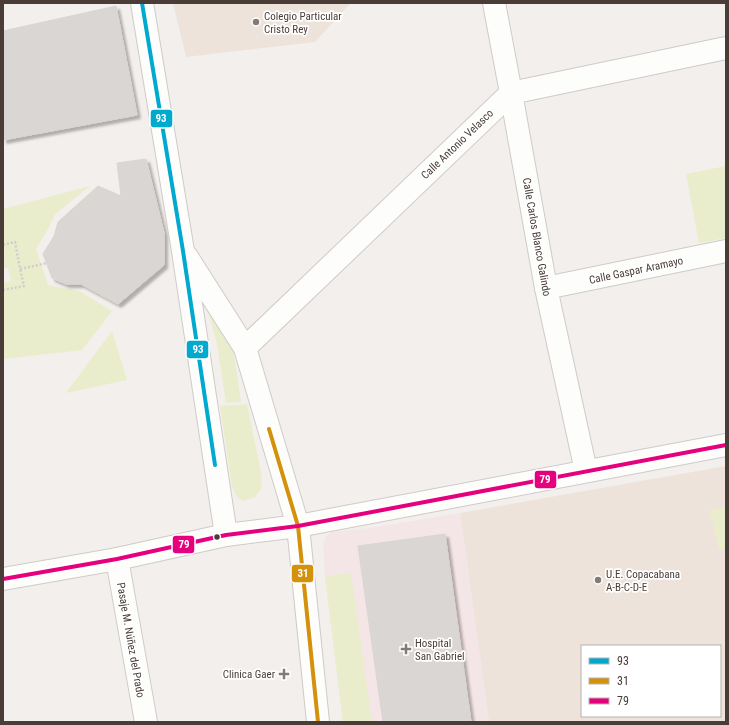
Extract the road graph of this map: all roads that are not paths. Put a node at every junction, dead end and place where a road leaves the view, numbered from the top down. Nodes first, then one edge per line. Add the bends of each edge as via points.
1 (142, 3) edge
2 (494, 3) edge
3 (726, 48) edge
4 (511, 93) junction
5 (183, 251) junction
6 (726, 251) edge
7 (546, 288) junction
8 (245, 348) junction
9 (726, 445) edge
10 (586, 470) junction
11 (298, 526) junction
12 (226, 535) junction
13 (117, 558) junction
14 (3, 579) edge
15 (146, 722) edge
16 (318, 722) edge

1 - 5 street
2 - 4 street, Calle Carlos Blanco Galindo
3 - 4 street
4 - 7 street, Calle Carlos Blanco Galindo
4 - 8 street, Calle Antonio Velasco
5 - 8 street
5 - 12 street
6 - 7 street, Calle Gaspar Aramayo
7 - 10 street, Calle Carlos Blanco Galindo
8 - 11 street
9 - 10 street
10 - 11 street
11 - 12 street
11 - 16 street
12 - 13 street
13 - 14 street
13 - 15 street, Pasaje M. Núñez del Prado

